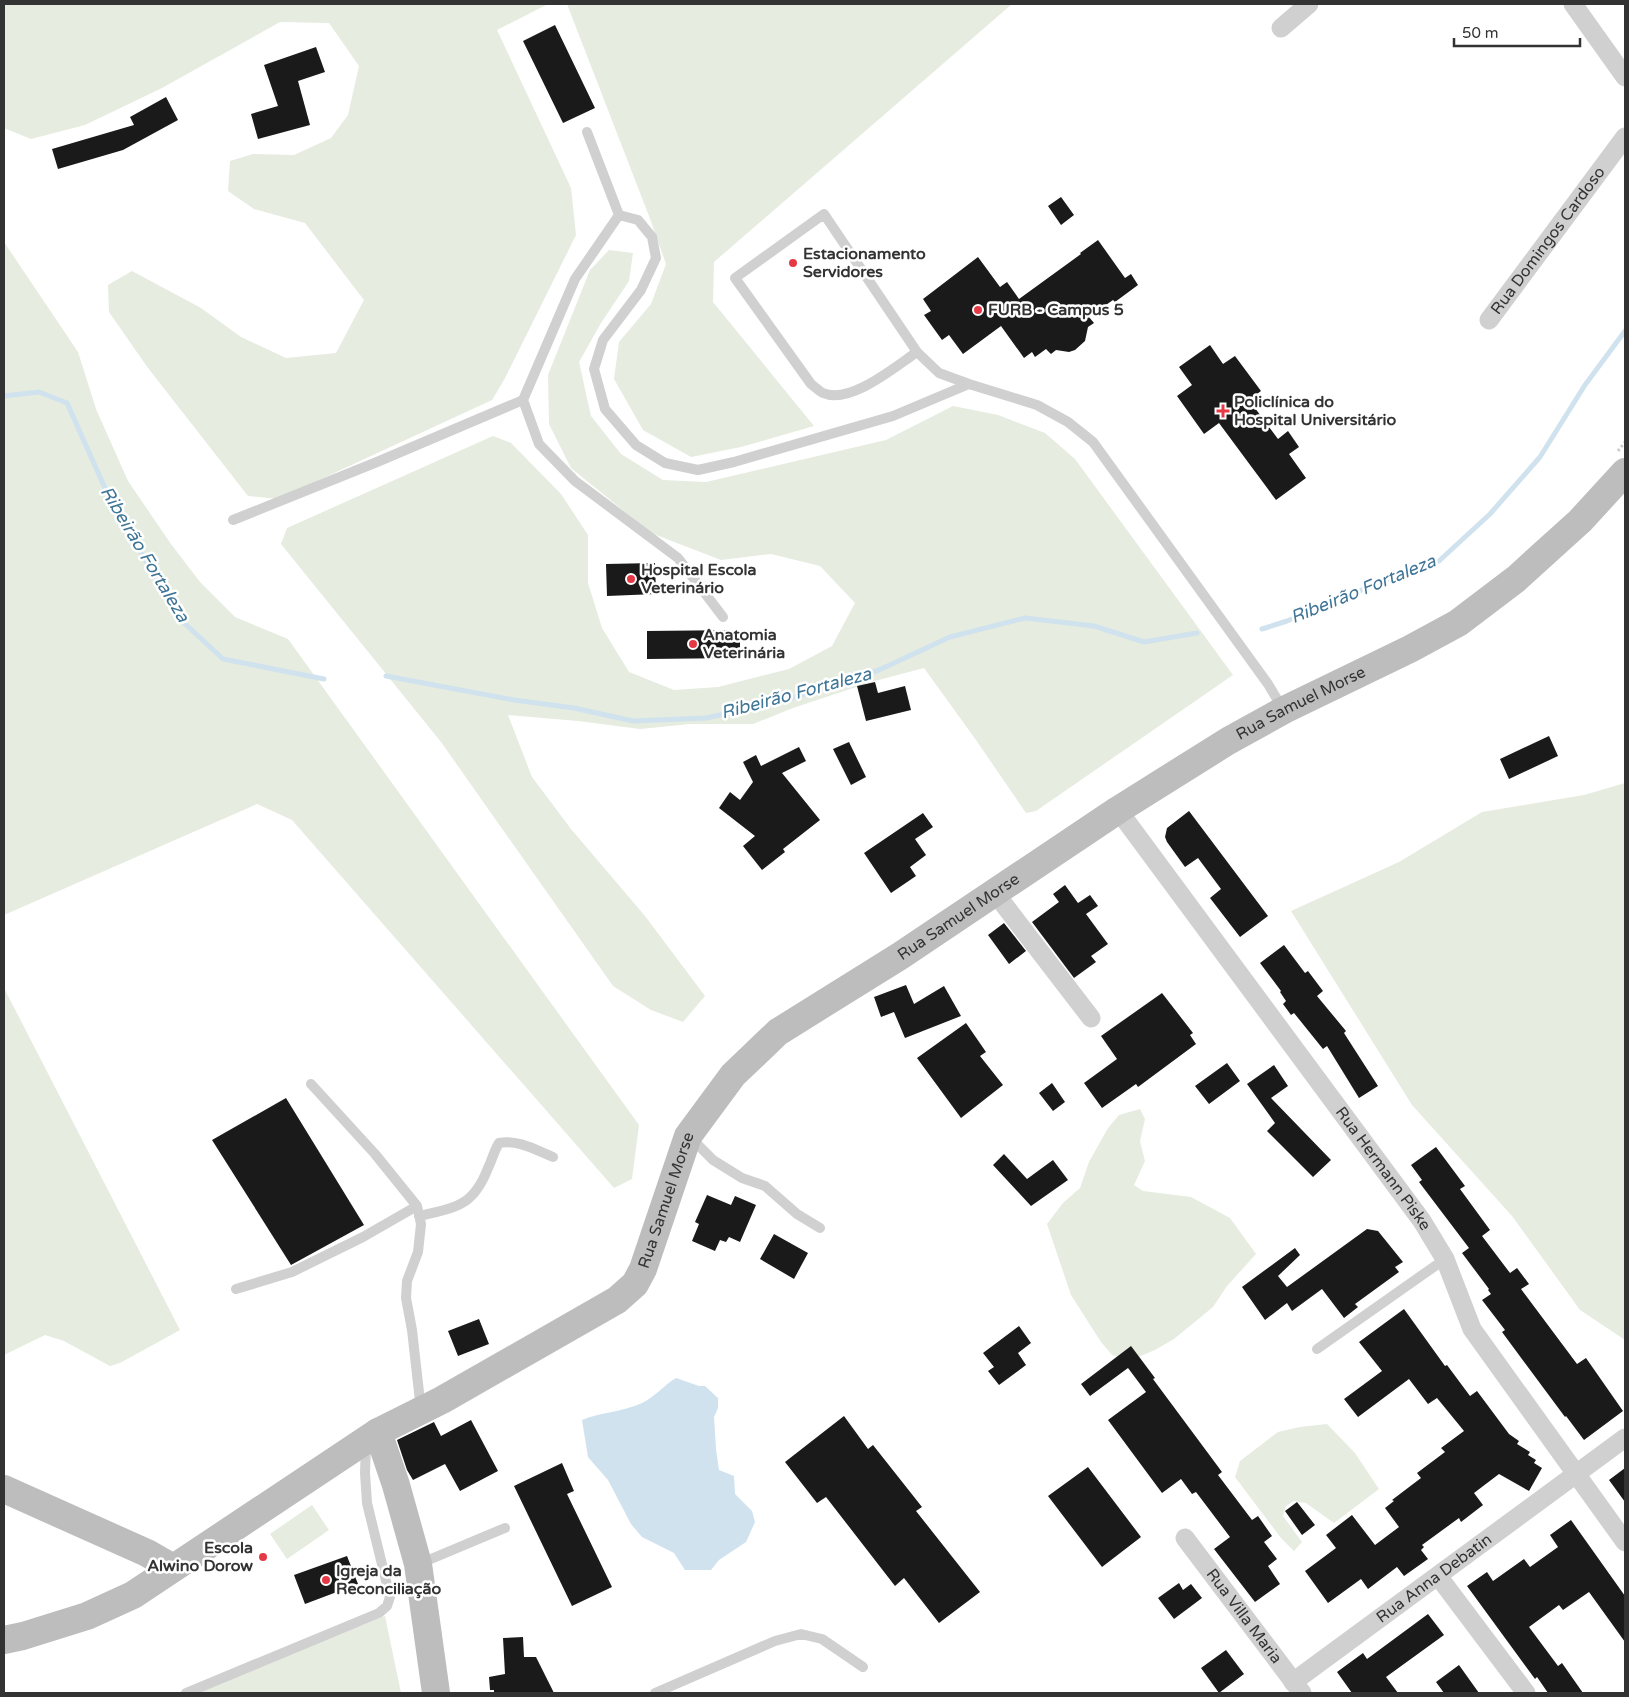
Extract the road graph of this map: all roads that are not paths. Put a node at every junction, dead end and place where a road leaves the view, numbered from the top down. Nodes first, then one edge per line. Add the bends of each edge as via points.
1 (1310, 4) edge
2 (1573, 4) edge
3 (1281, 28) dead end
4 (1625, 77) edge
5 (586, 132) dead end
6 (1625, 138) edge
7 (619, 215) junction
8 (1489, 320) dead end
9 (917, 352) junction
10 (969, 384) junction
11 (523, 400) junction
12 (1619, 464) edge
13 (233, 520) dead end
14 (724, 617) dead end
15 (1284, 710) junction
16 (1118, 810) junction
17 (995, 892) junction
18 (1091, 1018) dead end
19 (312, 1084) dead end
20 (688, 1136) junction
21 (553, 1157) dead end
22 (418, 1211) junction
23 (820, 1228) dead end
24 (1445, 1259) junction
25 (236, 1289) dead end
26 (1317, 1349) dead end
27 (421, 1411) junction
28 (372, 1435) junction
29 (1625, 1438) edge
30 (1576, 1475) junction
31 (4, 1489) edge
32 (505, 1528) dead end
33 (1185, 1538) dead end
34 (1625, 1542) edge
35 (418, 1564) junction
36 (173, 1568) junction
37 (1438, 1576) junction
38 (4, 1640) edge
39 (863, 1667) dead end
40 (1297, 1687) edge
41 (186, 1693) edge
42 (436, 1693) edge
43 (655, 1693) edge
44 (1526, 1693) edge

1 - 3 street
2 - 4 street
5 - 7 lane
6 - 8 street, Rua Domingos Cardoso
7 - 10 lane via 638,220 652,237 656,258 641,290 603,340 594,369 605,409 636,445 665,463 698,470 734,462 893,416
7 - 11 lane via 575,279
9 - 9 lane via 824,214 735,278 810,384 825,394 844,395 872,383
9 - 10 lane via 940,373
10 - 15 lane via 1037,405 1068,422 1093,442
11 - 13 lane
11 - 14 lane via 539,444 574,481 678,558
12 - 15 street, Rua Samuel Morse via 1580,521 1516,579 1458,623
15 - 16 street, Rua Samuel Morse via 1228,740
16 - 17 street, Rua Samuel Morse
16 - 24 street, Rua Hermann Piske via 1422,1221
17 - 18 street
17 - 20 street, Rua Samuel Morse via 778,1032 733,1075
19 - 22 lane via 375,1154
20 - 23 lane via 713,1160 742,1178 764,1186
20 - 27 street, Rua Samuel Morse via 636,1284 617,1300
21 - 22 lane via 516,1143 499,1143 478,1190 469,1199 451,1208
22 - 25 lane via 292,1272
22 - 27 lane via 421,1224 418,1252 407,1281 406,1298
24 - 26 lane
24 - 30 street, Rua Hermann Piske via 1472,1329
27 - 28 street, Rua Samuel Morse
28 - 35 street via 396,1485
28 - 36 street, Rua Samuel Morse
28 - 41 lane via 365,1473 367,1503 390,1597 387,1606 378,1613
29 - 30 street, Rua Anna Debatin
30 - 34 street, Rua Hermann Piske
30 - 37 street, Rua Anna Debatin
31 - 36 street via 147,1553
32 - 35 lane
33 - 40 street, Rua Villa Maria
35 - 42 street
36 - 38 street, Rua Samuel Morse via 110,1607
37 - 40 street, Rua Anna Debatin
37 - 44 street
39 - 43 lane via 822,1639 801,1634

